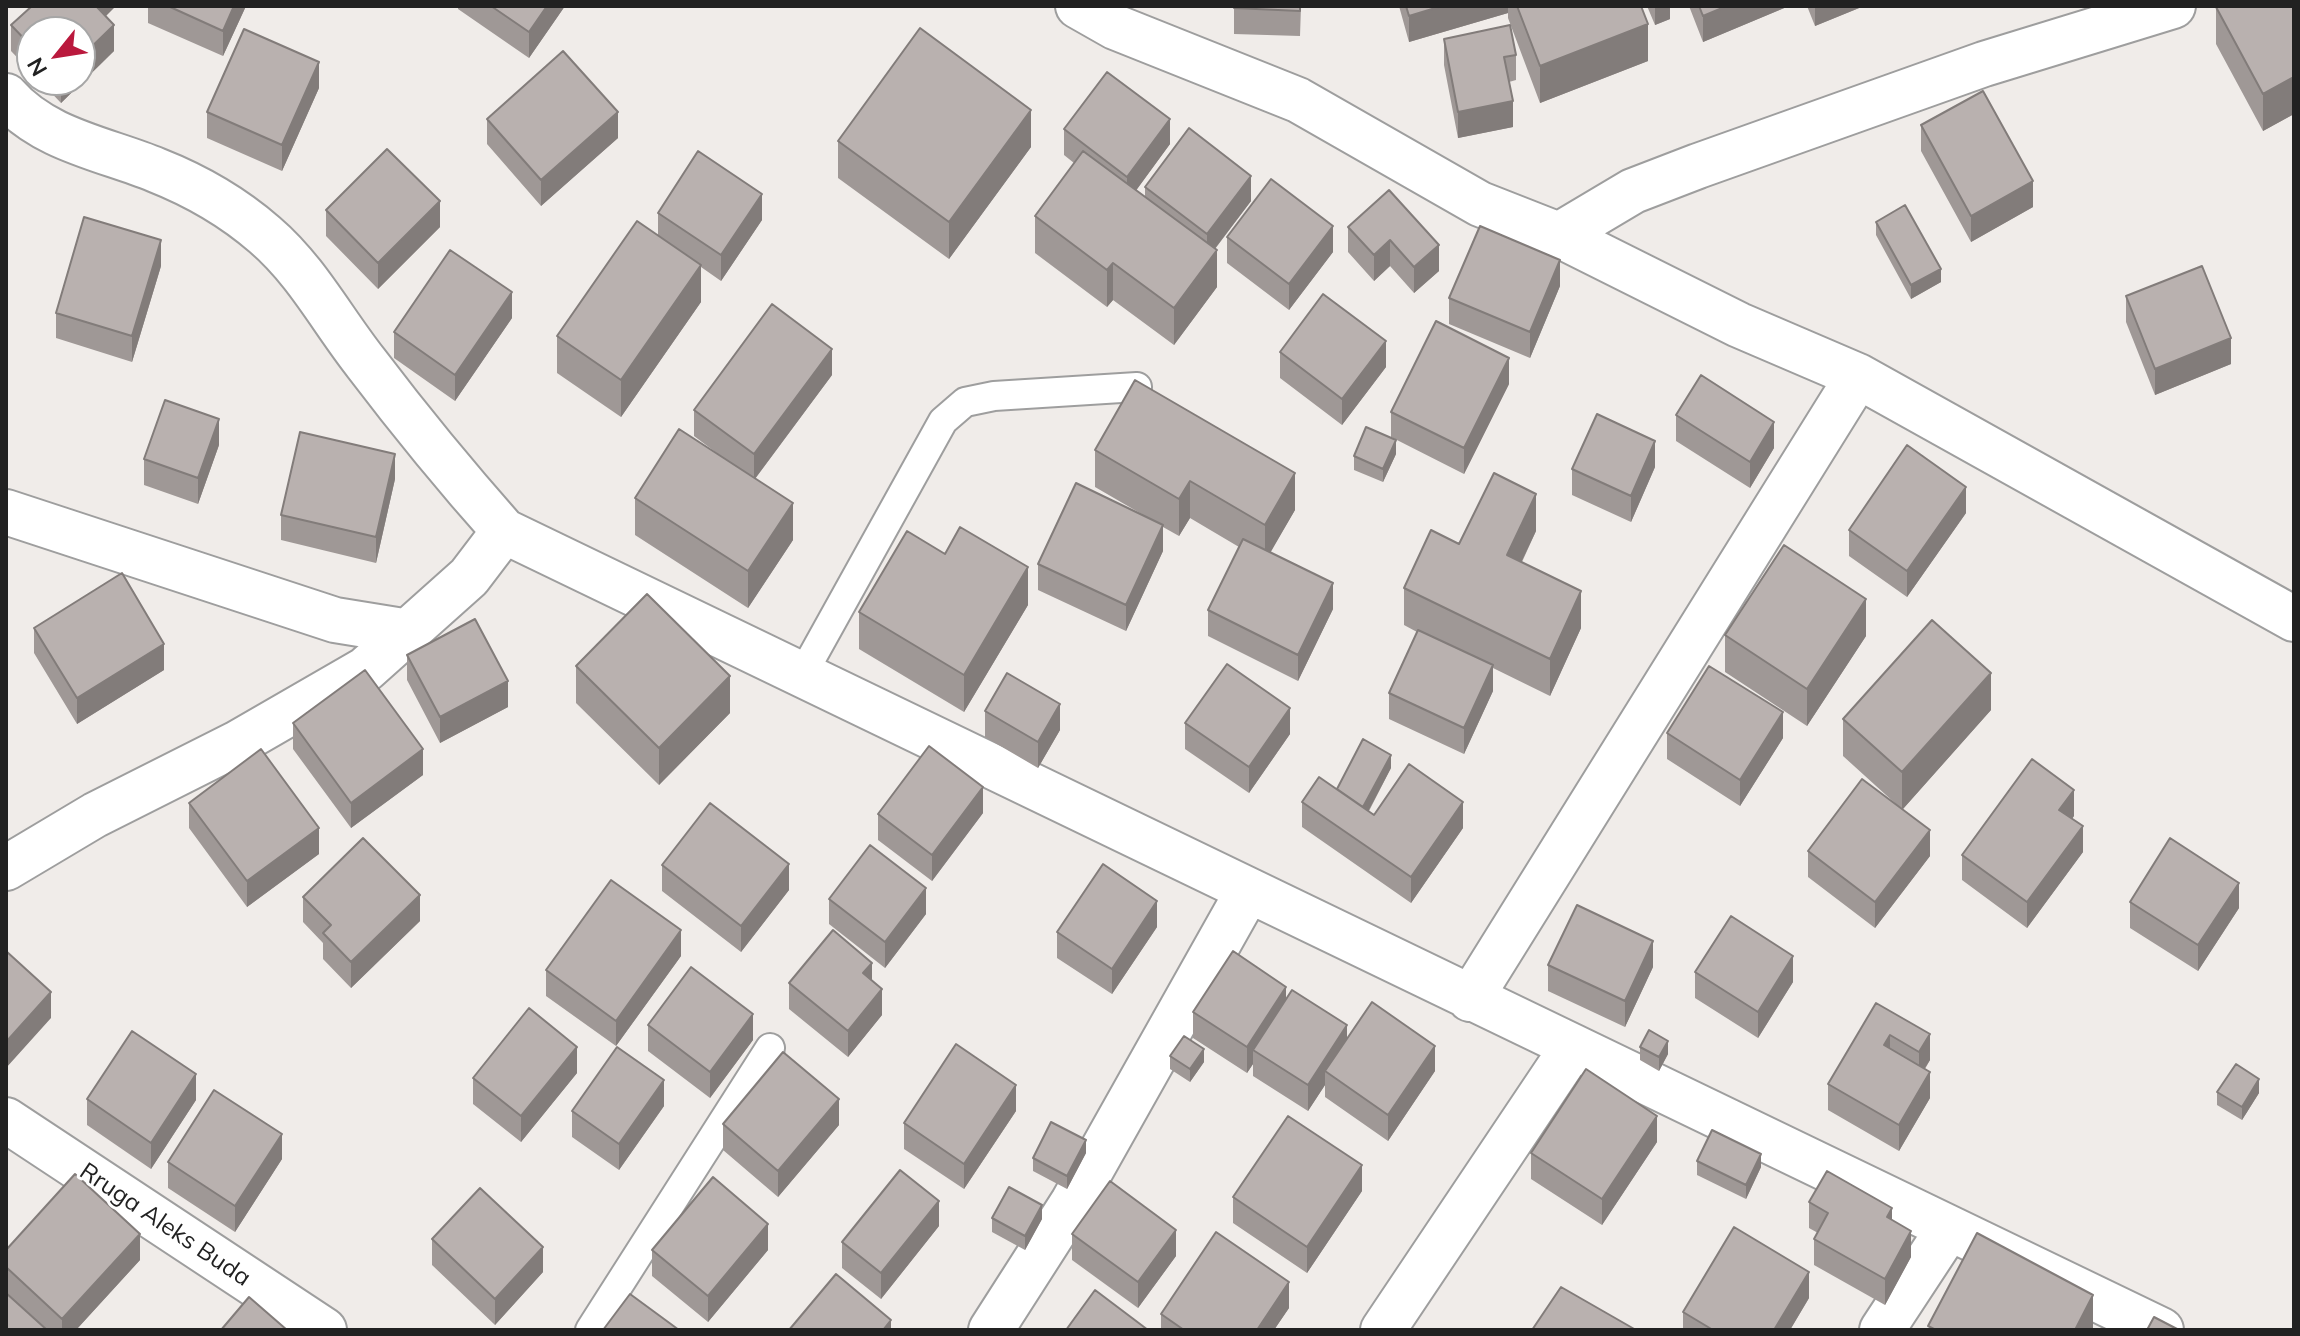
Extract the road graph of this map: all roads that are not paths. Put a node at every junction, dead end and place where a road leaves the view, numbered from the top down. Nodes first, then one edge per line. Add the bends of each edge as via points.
1 (1078, 6) edge
2 (2173, 6) edge
3 (6, 96) edge
4 (1559, 235) junction
5 (1858, 376) junction
6 (1137, 387) edge
7 (6, 512) edge
8 (504, 531) junction
9 (2294, 619) edge
10 (409, 632) junction
11 (802, 675) junction
12 (6, 868) edge
13 (1248, 891) junction
14 (1470, 999) junction
15 (770, 1048) dead end
16 (1572, 1048) junction
17 (6, 1120) edge
18 (1949, 1228) junction
19 (324, 1330) edge
20 (590, 1330) edge
21 (991, 1330) edge
22 (1383, 1330) edge
23 (1882, 1330) edge
24 (2161, 1330) edge

1 - 4 street via 1115,27 1298,100 1480,204
2 - 4 street via 1984,64 1698,166 1633,191
3 - 8 street via 15,107 80,146 157,170 218,201 265,235 313,286 364,361
4 - 5 street via 1739,325
5 - 9 street
5 - 14 street
6 - 11 lane via 965,402 943,421
7 - 10 street via 335,620
8 - 10 street via 469,577
8 - 11 street
10 - 12 street via 366,669
11 - 13 street
13 - 14 street
13 - 21 street via 1073,1202
14 - 16 street
15 - 20 lane
16 - 18 street
16 - 22 street
17 - 19 street, Rruga Aleks Buda
18 - 23 street
18 - 24 street

